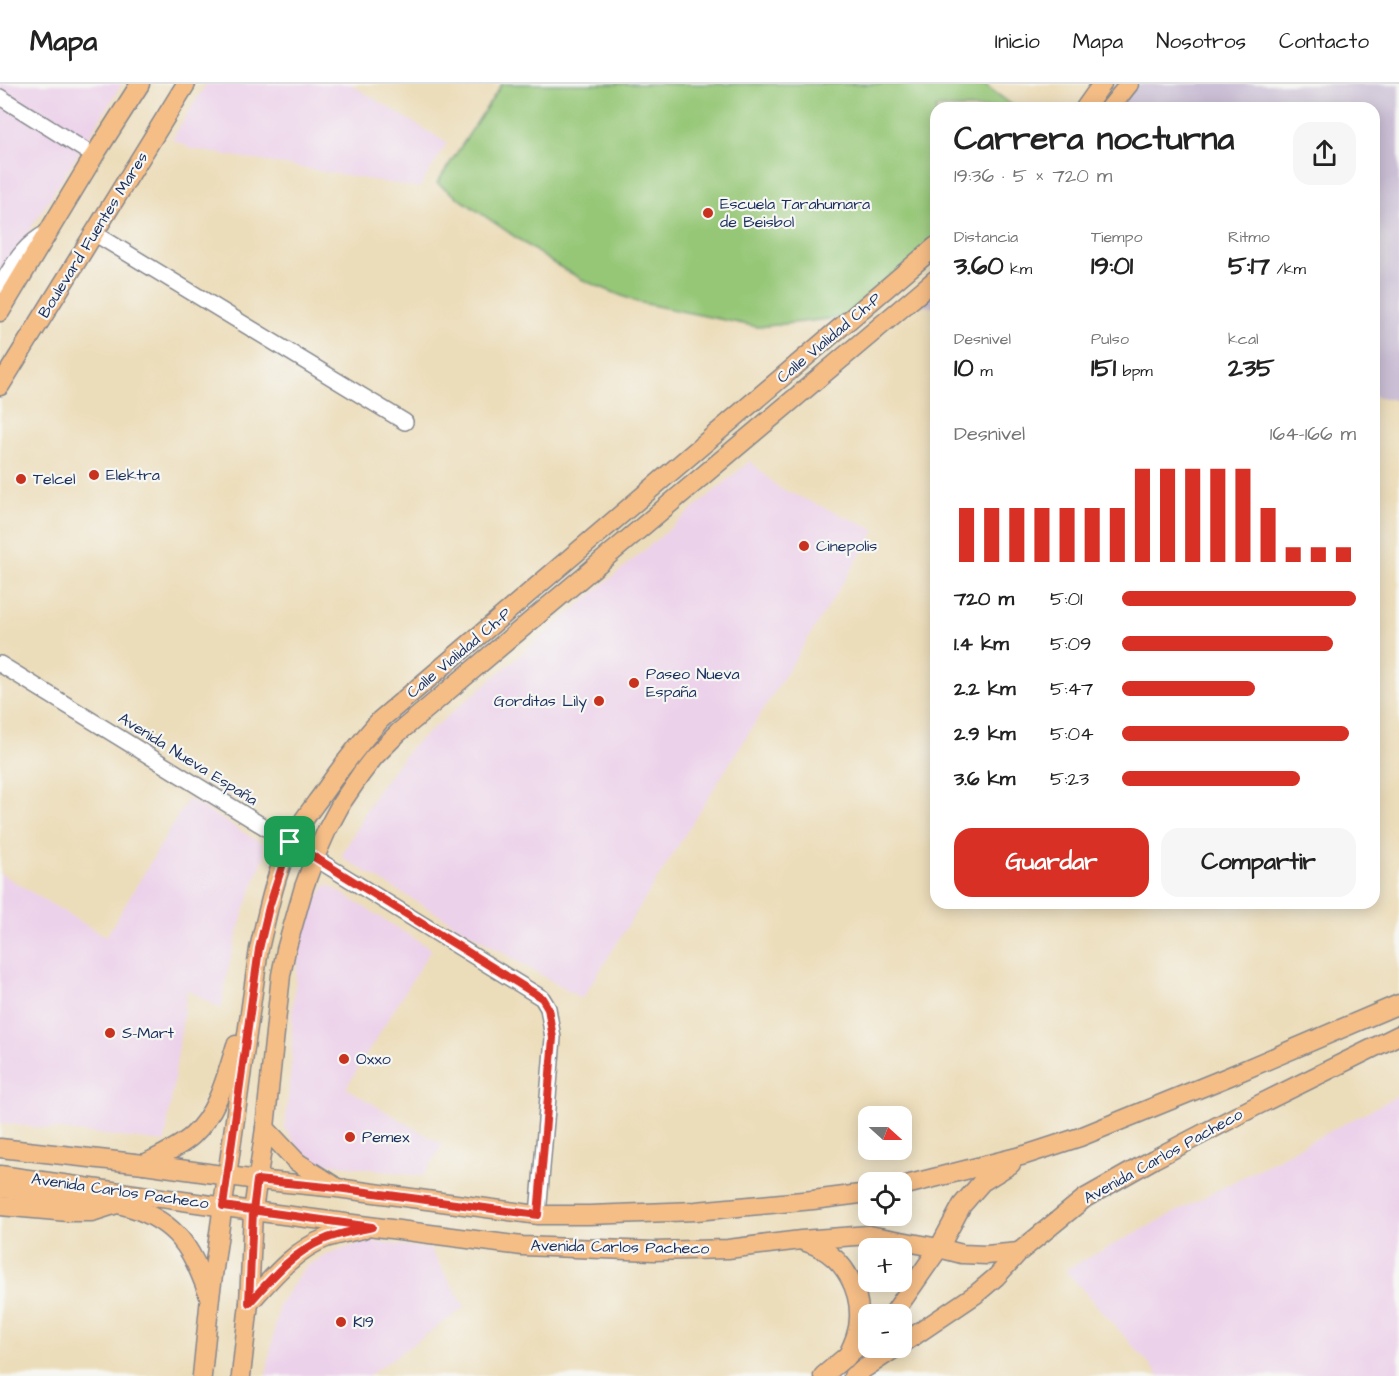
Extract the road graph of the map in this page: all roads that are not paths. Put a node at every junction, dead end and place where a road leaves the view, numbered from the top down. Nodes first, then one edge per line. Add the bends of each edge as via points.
1 (140, 84) edge
2 (186, 84) edge
3 (1102, 84) edge
4 (1129, 84) edge
5 (0, 97) edge
6 (1088, 102) edge
7 (1115, 102) edge
8 (94, 156) junction
9 (48, 232) junction
10 (94, 233) junction
11 (930, 251) edge
12 (930, 284) edge
13 (0, 286) edge
14 (0, 312) edge
15 (0, 386) edge
16 (405, 422) dead end
17 (0, 664) edge
18 (290, 842) junction
19 (315, 857) junction
20 (252, 995) junction
21 (1399, 997) edge
22 (1399, 1004) edge
23 (1349, 1026) junction
24 (1399, 1035) edge
25 (265, 1128) junction
26 (0, 1148) edge
27 (1025, 1155) junction
28 (144, 1164) junction
29 (227, 1176) junction
30 (257, 1180) junction
31 (912, 1183) edge
32 (4, 1184) edge
33 (337, 1188) junction
34 (858, 1194) edge
35 (120, 1203) junction
36 (0, 1206) edge
37 (223, 1206) junction
38 (253, 1211) junction
39 (538, 1215) junction
40 (372, 1227) junction
41 (801, 1240) junction
42 (939, 1248) junction
43 (1020, 1252) junction
44 (210, 1297) junction
45 (249, 1303) junction
46 (900, 1304) edge
47 (912, 1337) edge
48 (858, 1347) edge
49 (847, 1357) junction
50 (880, 1358) edge
51 (202, 1376) edge
52 (241, 1376) edge
53 (823, 1376) edge
54 (853, 1376) edge

1 - 8 main road
2 - 10 main road, Boulevard Fuentes Mares
3 - 6 main road
4 - 7 main road
5 - 8 street
8 - 9 main road
9 - 13 street via 20,254
9 - 14 main road
10 - 15 main road, Boulevard Fuentes Mares
10 - 16 street
11 - 18 main road, Calle Vialidad Ch-P via 380,720
12 - 19 main road, Calle Vialidad Ch-P via 398,733 352,787
17 - 18 street, Avenida Nueva España
18 - 19 street, Avenida Nueva España
18 - 20 main road, Calle Vialidad Ch-P via 269,907
19 - 25 main road, Calle Vialidad Ch-P via 281,975
19 - 39 street, Avenida Nueva España via 542,998 548,1008 553,1038
20 - 28 main road via 215,1105 203,1124 175,1148
20 - 29 main road, Calle Vialidad Ch-P
21 - 23 main road
22 - 23 main road
23 - 27 main road via 1080,1137
24 - 43 main road, Avenida Carlos Pacheco via 1234,1117 1085,1198
25 - 30 main road, Calle Vialidad Ch-P
25 - 33 main road via 297,1162
26 - 28 main road, Avenida Carlos Pacheco
27 - 31 main road
27 - 42 main road via 982,1182 962,1205
28 - 29 main road, Avenida Carlos Pacheco
29 - 30 main road, Avenida Carlos Pacheco
29 - 37 main road, Calle Vialidad Ch-P
30 - 33 main road, Avenida Carlos Pacheco
30 - 38 main road, Calle Vialidad Ch-P
32 - 35 main road
32 - 37 main road, Avenida Carlos Pacheco
33 - 39 main road, Avenida Carlos Pacheco
34 - 39 main road, Avenida Carlos Pacheco via 696,1211
35 - 36 main road via 92,1212
35 - 44 main road via 145,1213 178,1236
37 - 38 main road, Avenida Carlos Pacheco
37 - 44 main road, Calle Vialidad Ch-P
38 - 40 main road, Avenida Carlos Pacheco
38 - 45 main road, Calle Vialidad Ch-P
40 - 41 main road, Avenida Carlos Pacheco via 522,1246 654,1251 728,1249
40 - 45 main road via 325,1239 307,1248
41 - 42 main road, Avenida Carlos Pacheco via 869,1235
41 - 49 main road via 837,1260 850,1277 860,1317
42 - 43 main road, Avenida Carlos Pacheco via 962,1254
42 - 46 main road
43 - 47 main road via 976,1294
44 - 51 main road, Calle Vialidad Ch-P
45 - 52 main road, Calle Vialidad Ch-P
48 - 49 main road
49 - 53 main road
50 - 54 main road

